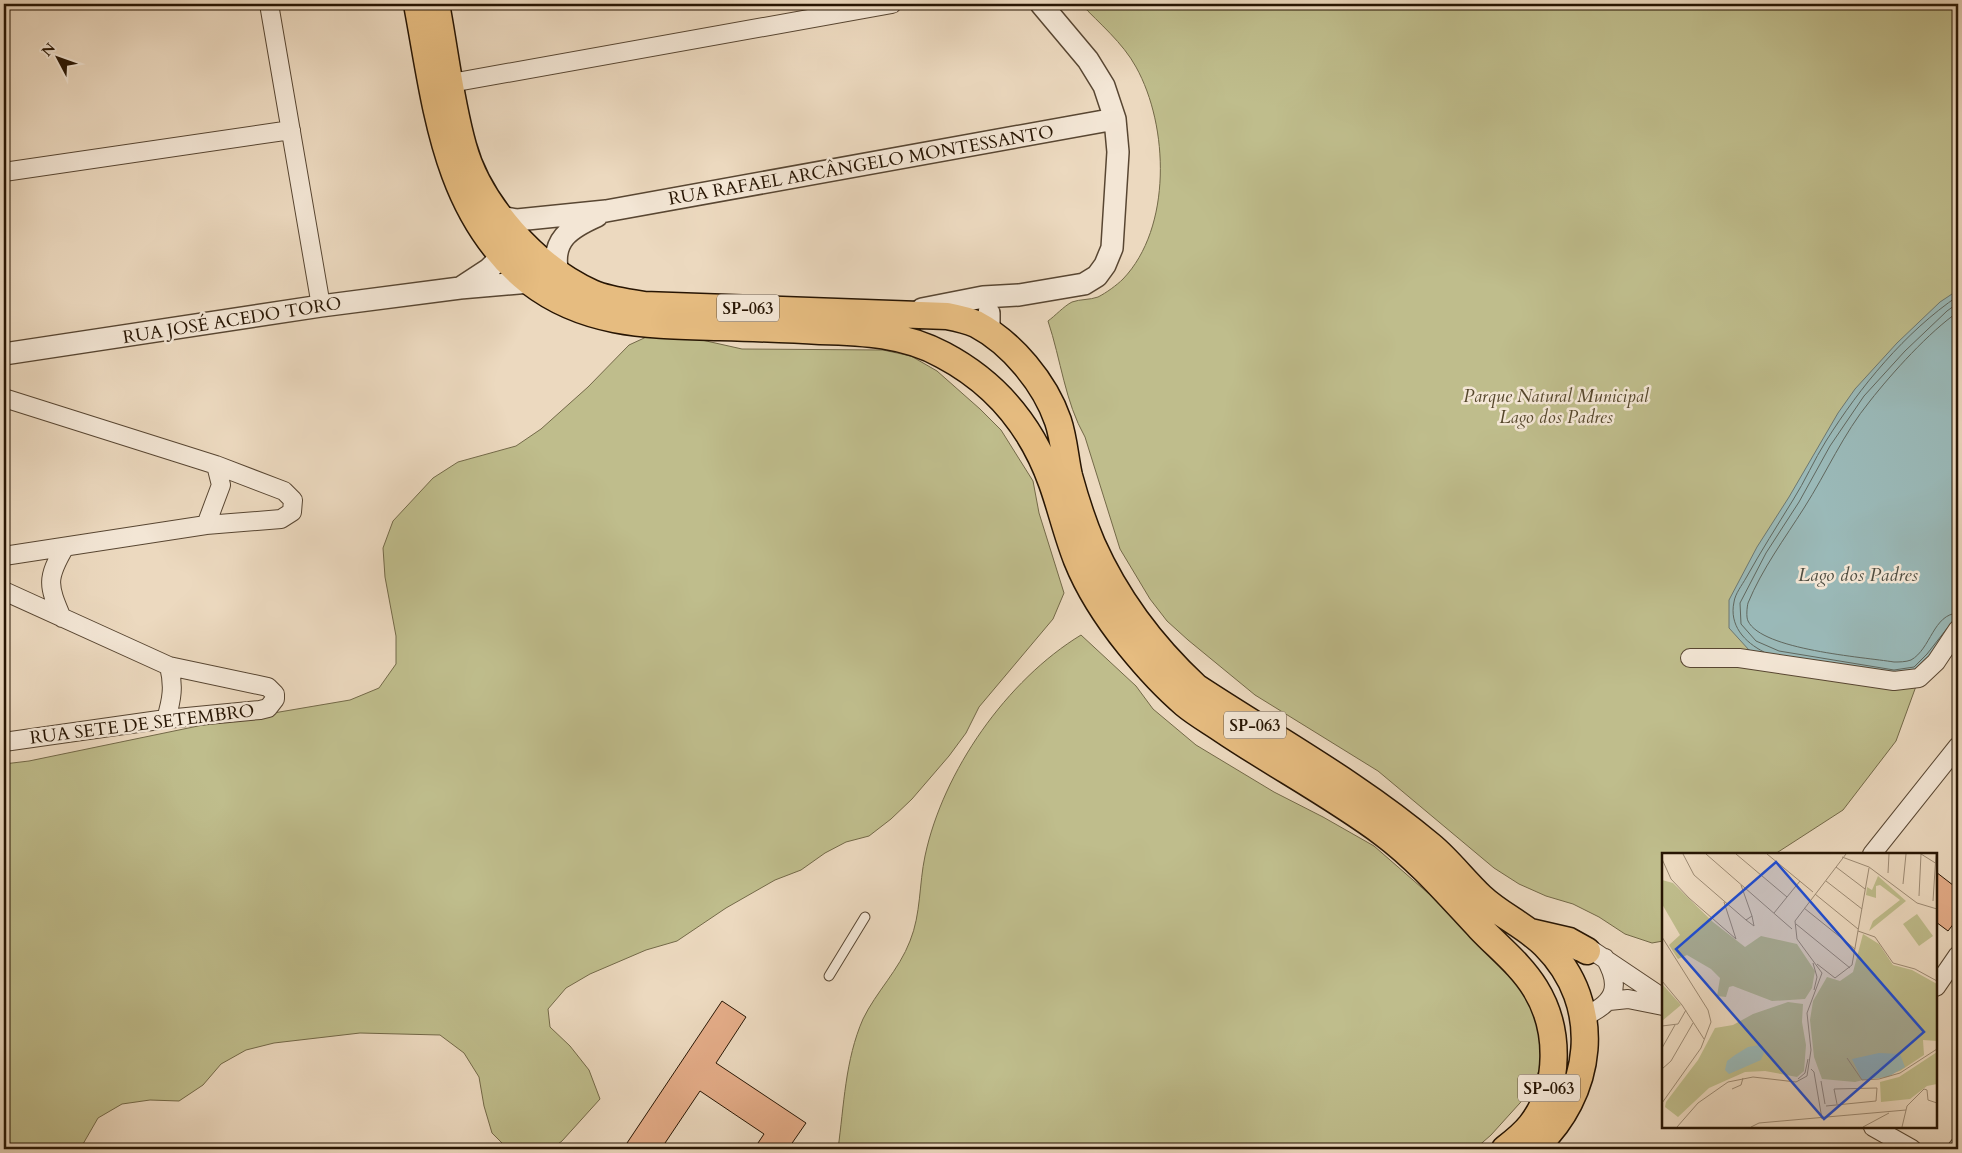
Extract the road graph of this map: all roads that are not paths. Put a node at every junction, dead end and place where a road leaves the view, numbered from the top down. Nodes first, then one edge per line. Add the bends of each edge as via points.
1 (269, 4) edge
2 (417, 4) edge
3 (436, 4) edge
4 (892, 4) edge
5 (1041, 4) edge
6 (451, 83) junction
7 (1115, 119) junction
8 (291, 130) junction
9 (4, 172) edge
10 (606, 211) junction
11 (500, 216) junction
12 (529, 249) junction
13 (503, 255) junction
14 (558, 274) junction
15 (530, 282) junction
16 (460, 288) junction
17 (1019, 295) junction
18 (321, 306) junction
19 (903, 313) junction
20 (988, 327) junction
21 (4, 354) edge
22 (961, 365) junction
23 (986, 382) junction
24 (4, 398) edge
25 (216, 465) junction
26 (206, 525) junction
27 (65, 547) junction
28 (4, 556) edge
29 (4, 591) edge
30 (62, 618) junction
31 (1958, 629) edge
32 (1690, 658) dead end
33 (169, 666) junction
34 (166, 719) junction
35 (4, 742) edge
36 (1958, 746) edge
37 (1873, 853) edge
38 (865, 917) dead end
39 (1530, 932) junction
40 (1596, 954) junction
41 (1958, 955) edge
42 (1555, 956) junction
43 (829, 976) dead end
44 (1534, 985) junction
45 (1937, 986) edge
46 (1662, 997) edge
47 (1609, 1001) junction
48 (1662, 1006) edge
49 (1547, 1012) junction
50 (1583, 1017) junction
51 (1875, 1128) edge
52 (1505, 1149) edge
53 (1533, 1149) edge
54 (1912, 1149) edge

1 - 8 street
2 - 13 main road, SP-063 via 440,131 448,158 467,204
3 - 6 main road, SP-063
4 - 6 street
5 - 7 street via 1088,60 1104,86
6 - 11 main road, SP-063 via 468,158 478,183
7 - 10 street, RUA RAFAEL ARCÂNGELO MONTESSANTO
7 - 17 street via 1118,152 1112,248 1105,265 1084,284
8 - 9 street
8 - 18 street
10 - 11 street, RUA RAFAEL ARCÂNGELO MONTESSANTO via 536,220
10 - 14 street, RUA RAFAEL ARCÂNGELO MONTESSANTO via 565,235 557,248
11 - 12 main road, SP-063
12 - 13 street via 515,249
12 - 14 main road, SP-063
13 - 15 main road, SP-063
13 - 16 street, RUA JOSÉ ACEDO TORO via 489,269
14 - 19 main road, SP-063 via 594,294 644,305
15 - 16 street, RUA JOSÉ ACEDO TORO
15 - 22 main road, SP-063 via 584,312 614,321 895,336 927,346
16 - 18 street, RUA JOSÉ ACEDO TORO
17 - 19 street via 983,298
17 - 20 street via 1007,300
18 - 21 street, RUA JOSÉ ACEDO TORO
19 - 20 main road, SP-063 via 947,316
20 - 22 main road via 964,349
20 - 23 main road via 1002,350 999,369
20 - 39 main road, SP-063 via 1047,395 1058,420 1069,476 1092,544 1144,633 1169,662 1196,687 1384,808 1433,847 1483,899
22 - 23 main road, SP-063
23 - 44 main road, SP-063 via 1021,420 1036,446 1052,481 1078,563 1092,590 1129,646 1156,676 1187,706 1382,833 1423,868
24 - 25 street
25 - 26 street via 221,485
25 - 26 street via 284,491 293,500 292,512 282,519
26 - 27 street
27 - 28 street
27 - 30 street via 52,569 50,590
29 - 30 street
30 - 33 street
31 - 32 street via 1936,662 1919,678 1894,681 1739,658
33 - 34 street via 173,682
33 - 34 street, RUA SETE DE SETEMBRO via 268,687 276,699 268,708 260,710
34 - 35 street, RUA SETE DE SETEMBRO
36 - 37 street
38 - 43 lane
39 - 40 main road via 1570,941
39 - 42 main road, SP-063
40 - 42 street via 1573,951
40 - 46 street
40 - 47 street via 1614,976
41 - 45 street
42 - 44 main road via 1540,972
42 - 50 main road, SP-063 via 1572,986
44 - 49 main road, SP-063
47 - 48 street via 1628,1000
47 - 50 street via 1602,1009
49 - 50 main road
49 - 52 main road, SP-063 via 1553,1041 1553,1070 1548,1090 1530,1128
50 - 53 main road, SP-063 via 1586,1044 1579,1080 1559,1123
51 - 54 street

